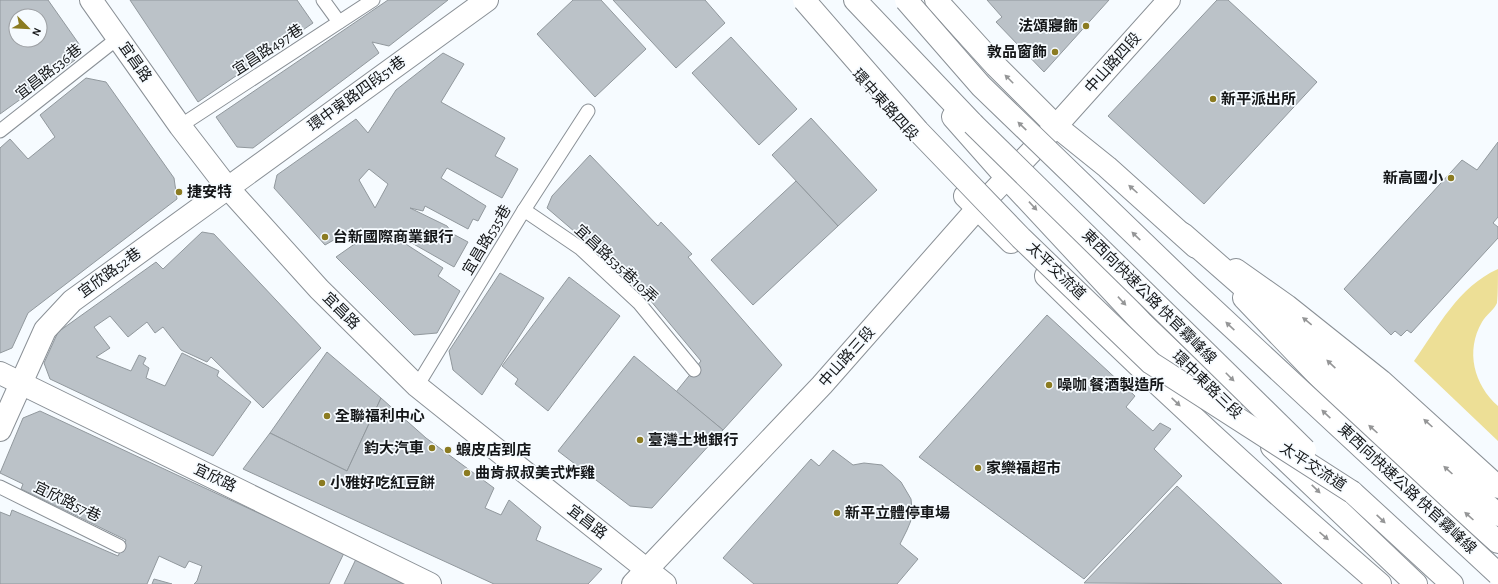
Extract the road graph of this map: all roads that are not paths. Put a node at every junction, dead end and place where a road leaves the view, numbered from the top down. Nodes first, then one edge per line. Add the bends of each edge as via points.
1 (91, 0) edge
2 (323, 0) edge
3 (373, 0) edge
4 (487, 0) edge
5 (792, 0) edge
6 (804, 0) edge
7 (850, 0) edge
8 (855, 0) edge
9 (906, 0) edge
10 (936, 0) edge
11 (1169, 0) edge
12 (339, 22) junction
13 (118, 38) junction
14 (588, 111) dead end
15 (180, 126) junction
16 (1056, 126) junction
17 (0, 130) edge
18 (1006, 178) junction
19 (227, 187) junction
20 (977, 209) junction
21 (524, 210) junction
22 (1183, 234) junction
23 (694, 370) dead end
24 (0, 373) edge
25 (21, 383) junction
26 (417, 386) junction
27 (0, 430) edge
28 (1498, 487) edge
29 (0, 488) edge
30 (1352, 492) junction
31 (1498, 515) edge
32 (1498, 542) edge
33 (119, 546) dead end
34 (1498, 574) edge
35 (640, 576) edge
36 (430, 584) edge
37 (665, 584) edge
38 (1380, 584) edge
39 (1416, 584) edge
40 (1452, 584) edge

1 - 13 main road, 宜昌路
2 - 12 lane
3 - 12 lane, 宜昌路497巷
4 - 19 main road, 環中東路四段51巷
5 - 20 main road, 環中東路四段
6 - 30 main road, 太平交流道, bridge via 918,131 1021,238 1152,362
7 - 18 main road
8 -> 30 main road, 東西向快速公路 快官霧峰線, bridge via 985,135 1282,428
34 -> 9 main road, 東西向快速公路 快官霧峰線, bridge via 1188,286 980,86
16 -> 10 main road via 996,66
11 - 16 main road, 中山路四段
12 - 15 lane, 宜昌路497巷
13 - 15 main road, 宜昌路
13 - 17 lane, 宜昌路536巷
14 - 21 lane, 宜昌路535巷
15 - 19 main road, 宜昌路
16 - 18 main road, 中山路三段
22 -> 16 main road
18 - 20 main road, 中山路三段
18 -> 39 main road, 環中東路三段 via 1143,324
19 - 25 main road, 宜欣路52巷 via 72,301 45,330
19 - 26 main road, 宜昌路 via 319,289
20 - 35 main road, 中山路三段 via 822,385
20 -> 38 main road via 1229,452
21 - 23 lane, 宜昌路535巷10弄 via 580,248 639,303
21 - 26 lane, 宜昌路535巷
28 -> 22 main road via 1381,380 1287,306
31 -> 22 main road
32 -> 22 main road via 1350,408
24 - 25 main road, 宜欣路
25 - 27 main road, 宜欣路52巷
25 - 36 main road, 宜欣路
26 - 35 main road, 宜昌路
29 - 33 lane, 宜欣路57巷
30 -> 40 main road, 東西向快速公路 快官霧峰線
35 - 37 main road, 宜昌路

